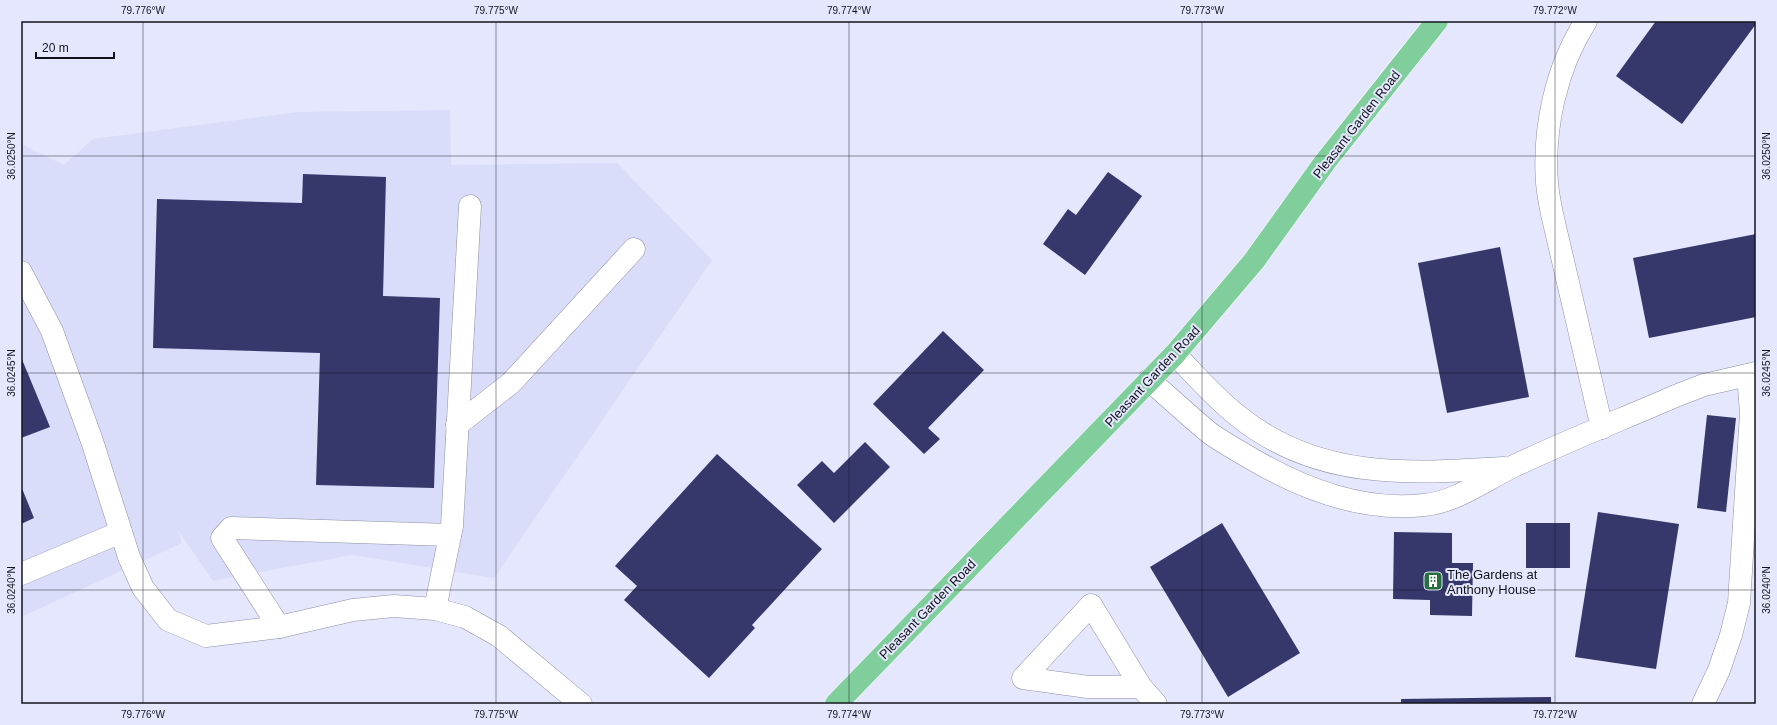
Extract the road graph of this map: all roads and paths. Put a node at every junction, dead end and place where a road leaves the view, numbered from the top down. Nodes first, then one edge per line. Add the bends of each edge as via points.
1 (1437, 21) edge
2 (1586, 21) edge
3 (470, 206) dead end
4 (634, 249) dead end
5 (21, 272) edge
6 (1175, 354) junction
7 (1752, 374) edge
8 (1149, 380) junction
9 (457, 426) junction
10 (1602, 428) junction
11 (1296, 451) junction
12 (1512, 467) junction
13 (1396, 472) junction
14 (1284, 476) junction
15 (1393, 506) junction
16 (121, 532) junction
17 (450, 535) junction
18 (21, 574) edge
19 (435, 609) junction
20 (279, 627) junction
21 (1141, 687) junction
22 (1707, 703) edge
23 (581, 704) edge
24 (836, 704) edge
25 (1156, 704) edge

1 - 6 main road, Pleasant Garden Road via 1325,162 1254,261
2 - 10 street via 1566,61 1555,95 1546,151 1547,184
3 - 9 street
4 - 9 street via 511,383
5 - 16 street via 52,331 92,441
6 - 8 main road, Pleasant Garden Road
6 - 11 street via 1238,416 1260,432
7 - 10 street via 1704,385
7 - 22 street via 1739,603 1720,670
8 - 14 street via 1212,434 1235,450
8 - 24 main road, Pleasant Garden Road
9 - 17 street
10 - 12 street
11 - 13 street via 1361,469
11 - 14 street
12 - 13 street
12 - 15 street via 1454,498 1425,505
13 - 15 street
14 - 15 street via 1328,495
16 - 18 street
16 - 20 street via 143,588 168,620 206,636
17 - 19 street
17 - 20 street via 231,528 222,538
19 - 20 street via 394,606 353,610
19 - 23 street via 465,617 499,636
21 - 21 street via 1091,604 1023,678 1088,687
21 - 25 street

